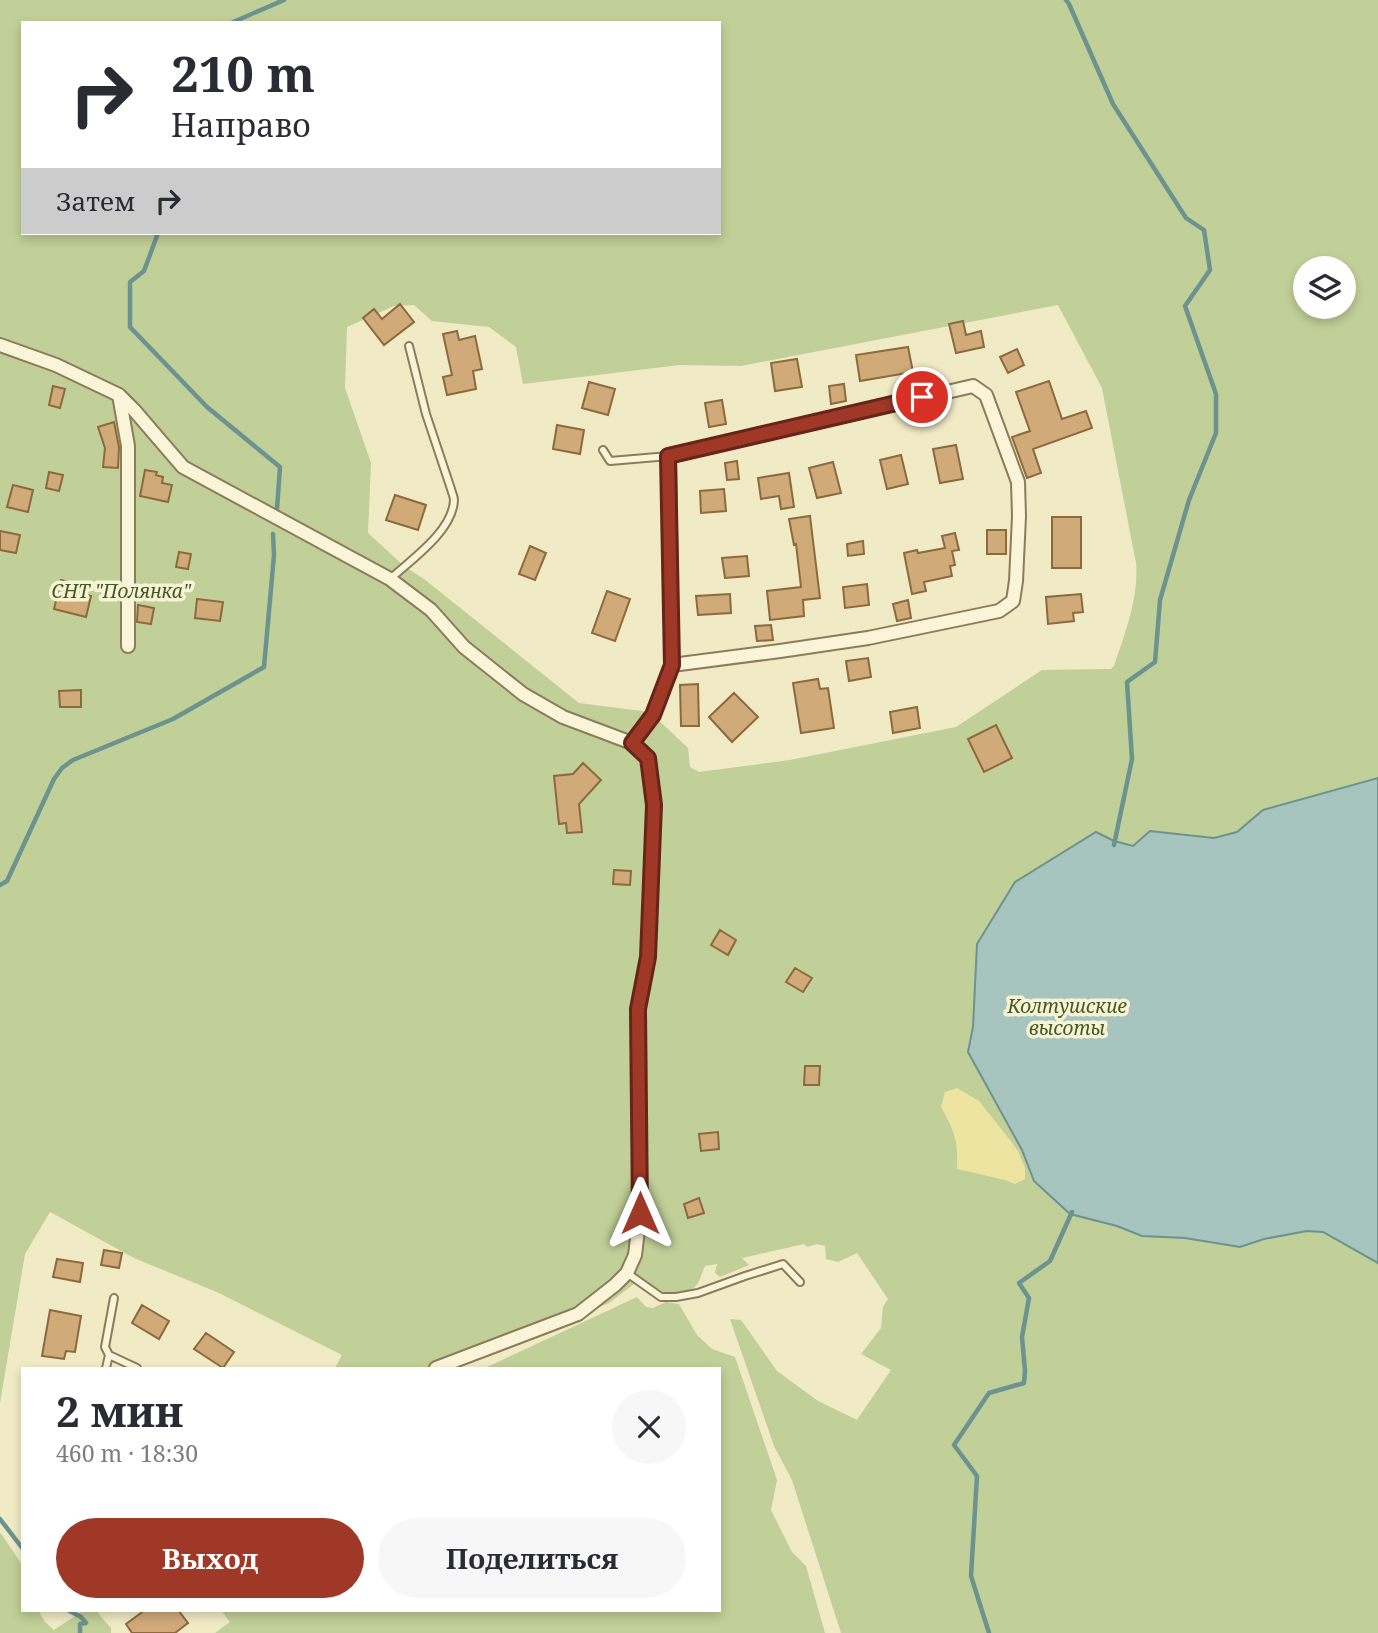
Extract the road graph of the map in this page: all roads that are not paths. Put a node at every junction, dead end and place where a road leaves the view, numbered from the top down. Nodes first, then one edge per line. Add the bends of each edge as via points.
1 (0, 345) edge
2 (408, 346) dead end
3 (118, 395) junction
4 (603, 450) dead end
5 (668, 456) junction
6 (390, 579) junction
7 (128, 646) dead end
8 (672, 665) junction
9 (632, 743) junction
10 (628, 1273) junction
11 (800, 1282) dead end
12 (114, 1298) dead end
13 (109, 1355) junction
14 (106, 1367) edge
15 (135, 1367) edge
16 (439, 1367) edge

1 - 3 street
2 - 6 lane via 454,500 439,534
3 - 6 street via 183,467
3 - 7 street via 128,446
4 - 5 lane via 610,461
5 - 8 street
5 - 8 street via 973,386 986,395 1018,482 1019,516 1013,601 999,611 856,640
6 - 9 street via 523,694 563,717
8 - 9 street via 653,715
9 - 10 street via 648,758 654,805 648,957 638,1009 640,1213
10 - 11 lane via 661,1297 698,1293 783,1264
10 - 16 street via 578,1314
12 - 13 lane via 105,1347
13 - 14 lane
13 - 15 lane

